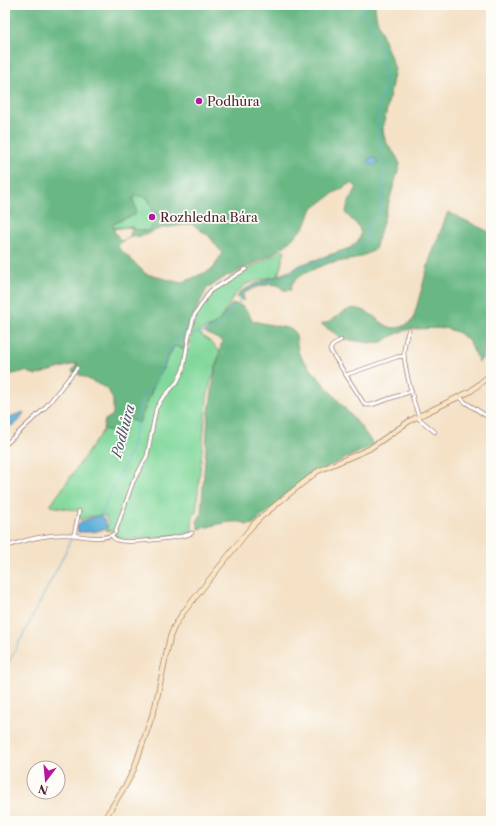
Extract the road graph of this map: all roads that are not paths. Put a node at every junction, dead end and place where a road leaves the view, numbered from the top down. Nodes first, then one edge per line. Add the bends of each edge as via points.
1 (246, 269) dead end
2 (409, 330) dead end
3 (341, 340) dead end
4 (404, 356) junction
5 (77, 368) dead end
6 (491, 374) edge
7 (346, 375) junction
8 (412, 391) junction
9 (460, 397) junction
10 (418, 416) junction
11 (491, 419) edge
12 (435, 432) dead end
13 (5, 445) edge
14 (79, 511) dead end
15 (192, 533) dead end
16 (74, 535) junction
17 (112, 536) junction
18 (5, 547) edge
19 (103, 821) edge

1 - 17 street via 210,291 194,316 183,370 156,409 147,456 133,482 117,529
2 - 4 street
3 - 7 street via 330,350
4 - 7 street
4 - 8 street
5 - 13 street via 44,409
6 - 9 main road
7 - 8 street via 367,406
8 - 10 street
9 - 10 main road
9 - 11 street
10 - 12 street
10 - 19 main road via 369,449 318,471 256,521 219,566 172,630 155,707 137,760 127,783
14 - 16 street
15 - 17 street via 119,541
16 - 17 street
16 - 18 street via 42,536

